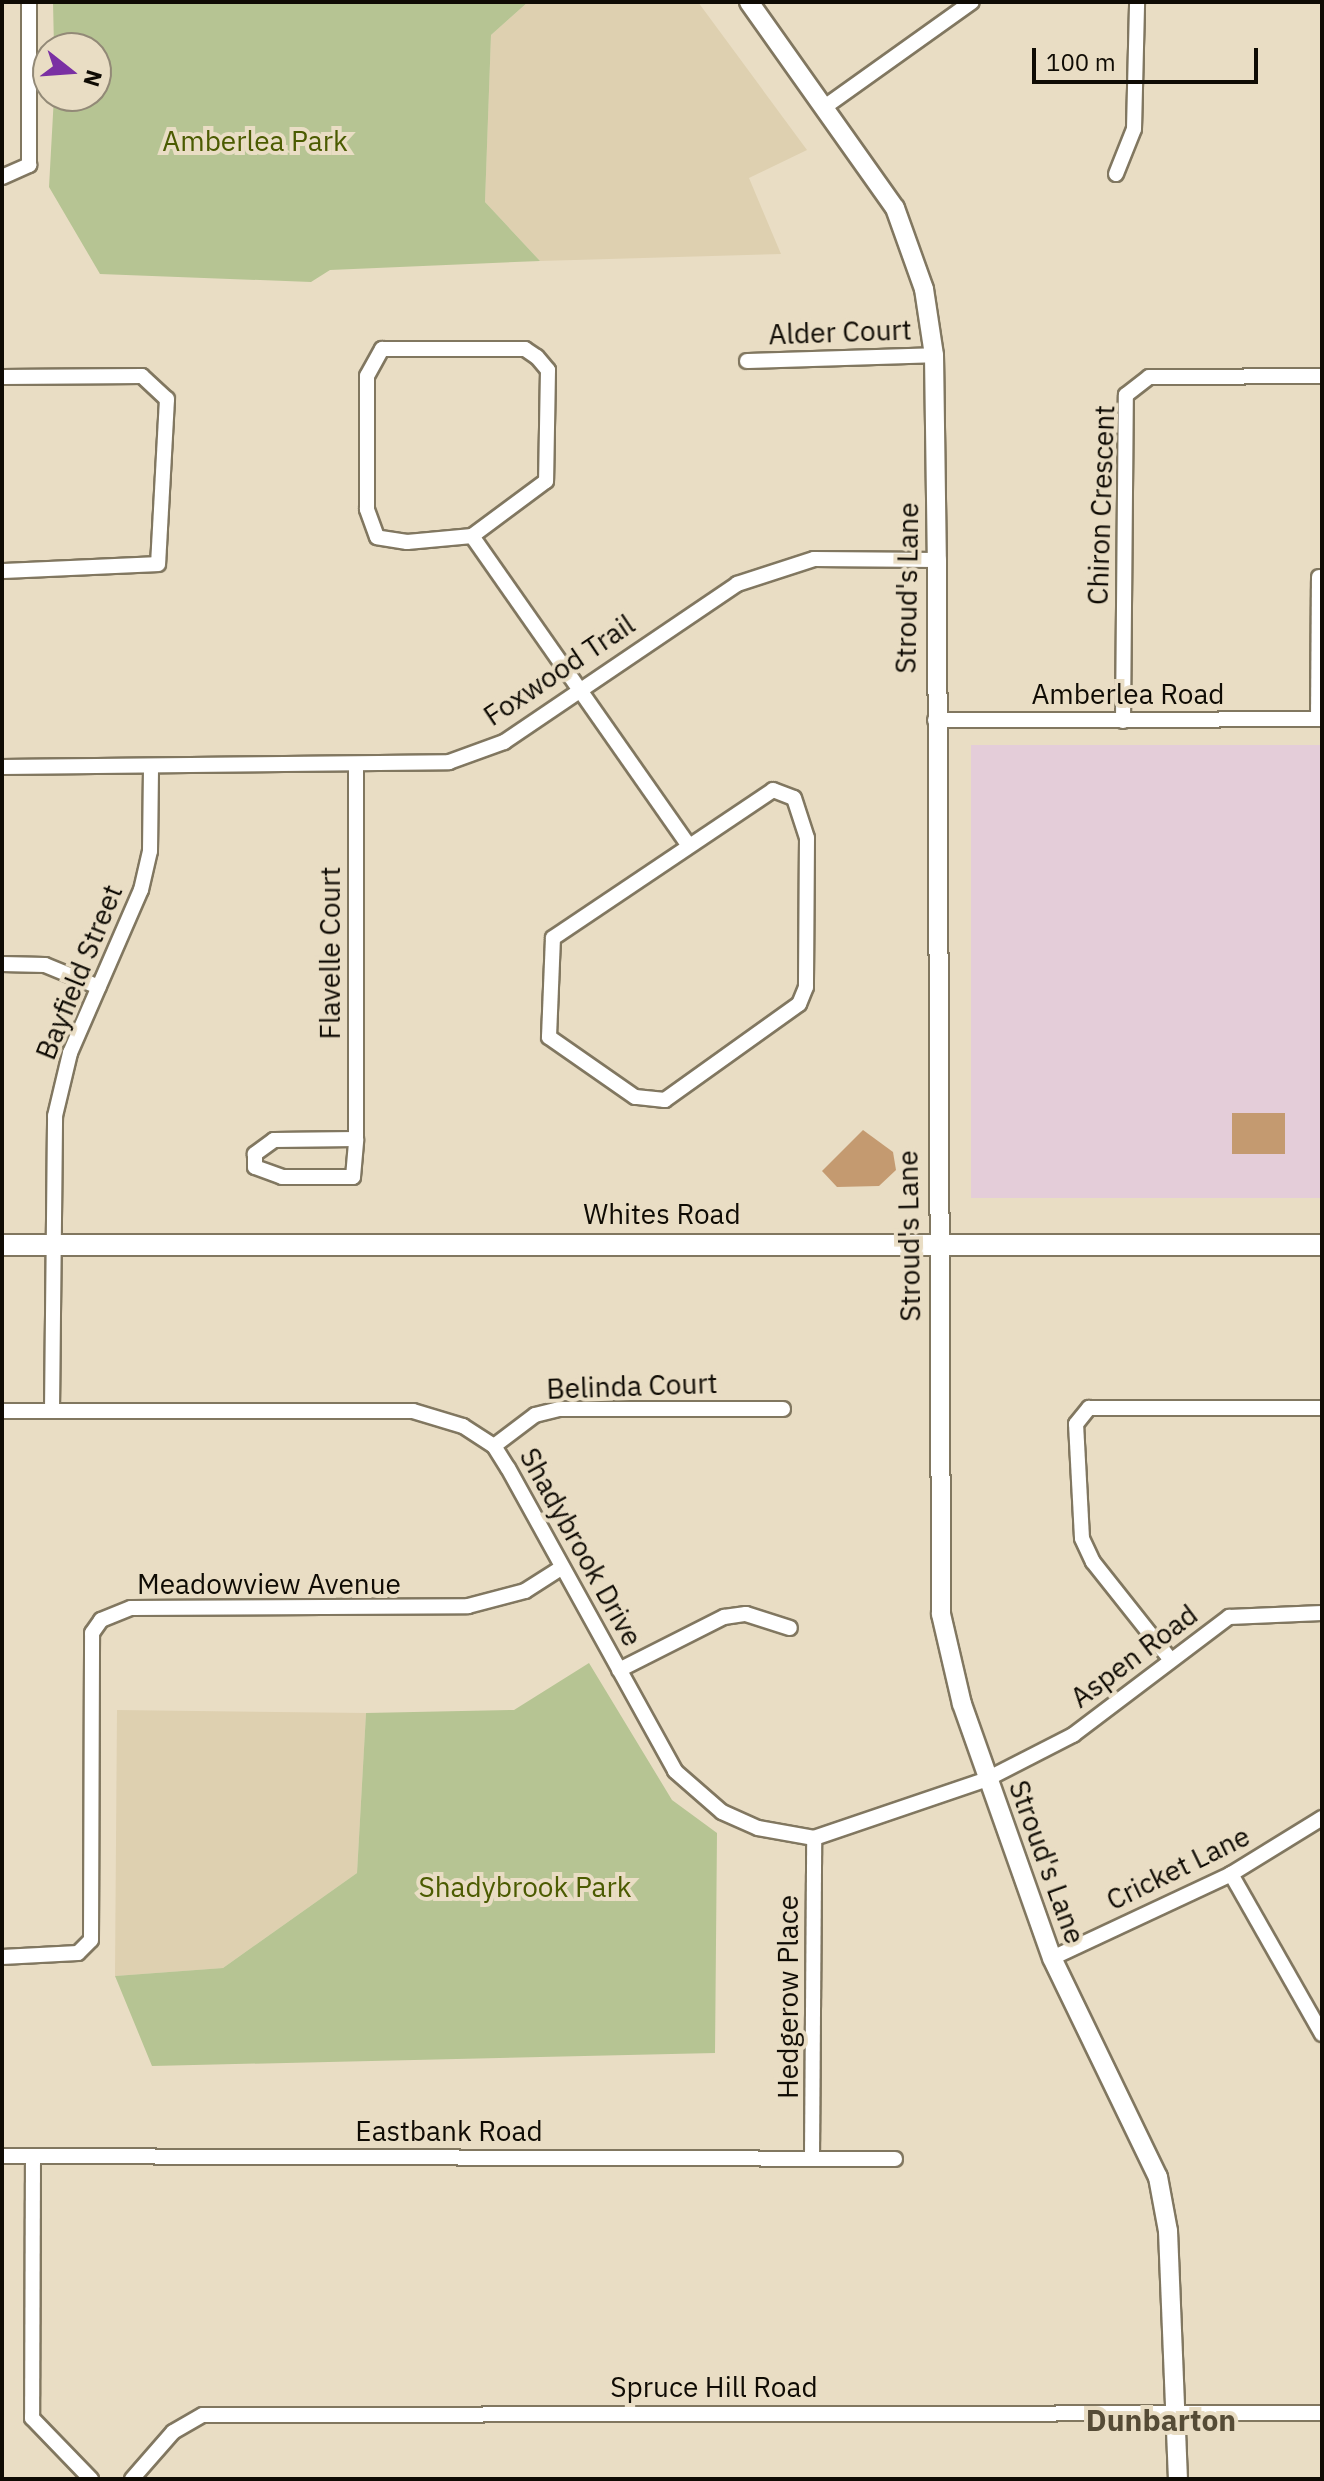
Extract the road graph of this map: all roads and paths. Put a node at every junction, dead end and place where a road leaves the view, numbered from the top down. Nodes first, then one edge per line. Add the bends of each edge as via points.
1 (29, 2) edge
2 (749, 2) edge
3 (972, 2) edge
4 (1137, 2) edge
5 (826, 106) junction
6 (1116, 174) dead end
7 (2, 177) edge
8 (934, 355) junction
9 (747, 361) dead end
10 (1322, 376) edge
11 (2, 377) edge
12 (472, 536) junction
13 (937, 560) junction
14 (2, 571) edge
15 (1319, 577) dead end
16 (583, 689) junction
17 (1320, 719) edge
18 (935, 720) junction
19 (1123, 721) junction
20 (356, 766) junction
21 (2, 767) edge
22 (151, 767) junction
23 (689, 846) junction
24 (2, 964) edge
25 (99, 987) junction
26 (356, 1139) junction
27 (938, 1244) junction
28 (2, 1245) edge
29 (53, 1245) junction
30 (1322, 1245) edge
31 (1322, 1408) edge
32 (783, 1409) dead end
33 (52, 1410) junction
34 (2, 1411) edge
35 (494, 1446) junction
36 (561, 1568) junction
37 (1322, 1613) edge
38 (790, 1628) dead end
39 (1170, 1659) junction
40 (619, 1670) junction
41 (987, 1779) junction
42 (1322, 1818) edge
43 (814, 1838) junction
44 (1231, 1874) junction
45 (2, 1957) edge
46 (1052, 1958) junction
47 (1322, 2034) edge
48 (2, 2156) edge
49 (33, 2156) junction
50 (812, 2156) junction
51 (895, 2159) dead end
52 (1173, 2412) junction
53 (1322, 2413) edge
54 (91, 2479) edge
55 (132, 2479) edge
56 (1178, 2479) edge

1 - 7 street via 29,165
2 - 5 street, Stroud's Lane
3 - 5 street
4 - 6 street via 1134,129
5 - 8 street, Stroud's Lane via 895,208 924,289
8 - 9 street, Alder Court
8 - 13 street, Stroud's Lane
10 - 19 street, Chiron Crescent via 1149,377 1126,395
11 - 14 street via 142,376 167,399 158,564
12 - 12 street via 546,481 548,370 525,349 375,352 367,376 367,509 377,537
12 - 16 street
13 - 16 street, Foxwood Trail via 814,559 737,584
13 - 18 street, Stroud's Lane
15 - 17 street
16 - 20 street, Foxwood Trail via 478,755
16 - 23 street
17 - 19 street, Amberlea Road
18 - 19 street, Amberlea Road
18 - 27 street, Stroud's Lane
20 - 22 street, Foxwood Trail
20 - 26 street, Flavelle Court
21 - 22 street, Foxwood Trail
22 - 25 street, Bayfield Street via 150,851 141,890
23 - 23 street via 553,938 547,953 549,1037 651,1101 665,1100 799,1004 806,987 807,838 794,798 773,790
24 - 25 street via 45,965
25 - 29 street, Bayfield Street via 70,1053 55,1116
26 - 26 street, Flavelle Court via 274,1140 255,1154 255,1167 282,1177 353,1177
27 - 29 main road, Whites Road
27 - 30 main road, Whites Road
27 - 41 street, Stroud's Lane via 941,1614
28 - 29 main road, Whites Road
29 - 33 street, Bayfield Street
31 - 39 street via 1089,1408 1076,1424 1082,1538 1093,1562
32 - 35 street, Belinda Court via 559,1409 535,1415
33 - 34 street, Shadybrook Drive
33 - 35 street, Shadybrook Drive via 413,1411 463,1426
35 - 36 street, Shadybrook Drive
36 - 40 street, Shadybrook Drive
36 - 45 street, Meadowview Avenue via 525,1591 468,1606 131,1608 101,1620 92,1633 91,1940 78,1953
37 - 39 street, Aspen Road via 1229,1617
38 - 40 street via 746,1614 724,1617
39 - 41 street, Aspen Road via 1073,1735
40 - 43 street, Shadybrook Drive via 675,1771 722,1812 758,1828
41 - 43 street, Shadybrook Drive
41 - 46 street, Stroud's Lane
42 - 44 street, Cricket Lane
43 - 50 street, Hedgerow Place
44 - 46 street, Cricket Lane
44 - 47 street
46 - 52 street, Stroud's Lane via 1158,2177 1168,2231
48 - 49 street, Eastbank Road
49 - 50 street, Eastbank Road
49 - 54 street via 32,2418
50 - 51 street, Eastbank Road
52 - 53 street, Spruce Hill Road
52 - 55 street, Spruce Hill Road via 203,2415 173,2432
52 - 56 street, Stroud's Lane

